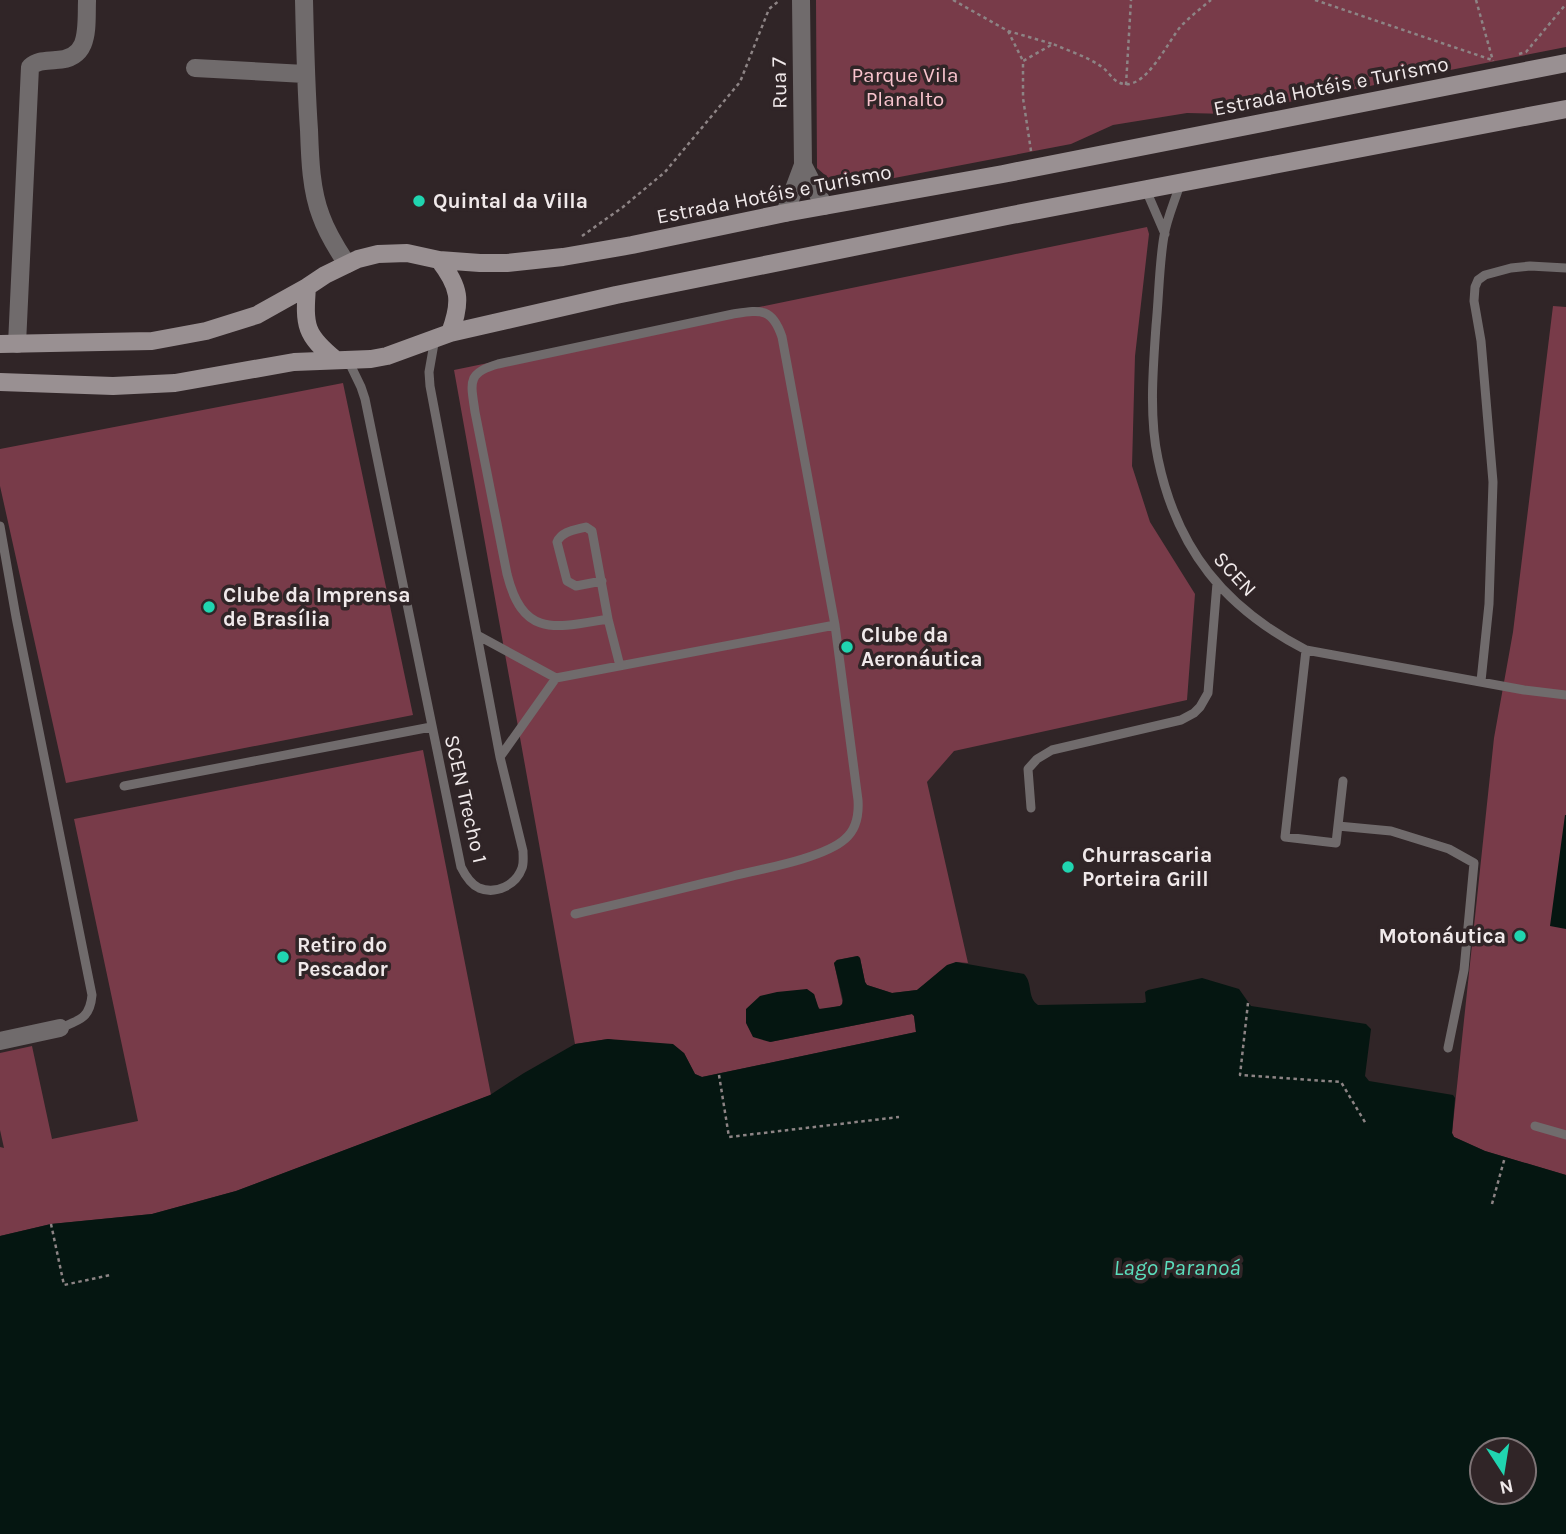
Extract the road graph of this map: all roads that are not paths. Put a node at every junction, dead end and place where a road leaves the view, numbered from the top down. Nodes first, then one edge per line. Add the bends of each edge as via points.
1 (304, 0) edge
2 (801, 0) edge
3 (87, 1) edge
4 (1566, 64) edge
5 (195, 68) dead end
6 (305, 74) junction
7 (1566, 109) edge
8 (803, 165) junction
9 (1180, 184) junction
10 (1146, 190) junction
11 (824, 206) junction
12 (785, 212) junction
13 (1164, 234) junction
14 (439, 260) junction
15 (347, 264) junction
16 (1566, 268) edge
17 (307, 287) junction
18 (442, 335) junction
19 (9, 344) edge
20 (342, 360) junction
21 (0, 382) edge
22 (0, 526) edge
23 (602, 581) junction
24 (1217, 583) junction
25 (608, 619) junction
26 (835, 625) junction
27 (477, 635) junction
28 (1306, 650) junction
29 (620, 666) junction
30 (556, 678) junction
31 (1481, 681) junction
32 (1566, 695) edge
33 (431, 727) junction
34 (500, 757) junction
35 (1343, 780) dead end
36 (124, 786) dead end
37 (1031, 808) dead end
38 (1338, 826) junction
39 (575, 914) dead end
40 (60, 1028) joint
41 (0, 1041) edge
42 (1448, 1048) dead end
43 (1535, 1126) dead end
44 (1566, 1135) edge

1 - 6 street
2 - 8 street, Rua 7
3 - 19 street via 85,41 79,52 66,60 37,61 30,67
4 - 11 main road, Estrada Hotéis e Turismo via 1495,69 1034,167
5 - 6 street
6 - 15 street via 314,191 330,236
7 - 9 main road
8 - 11 street, Rua 7
8 - 12 street, Rua 7
9 - 10 main road
9 - 13 lane, SCEN
10 - 13 lane, SCEN
10 - 18 main road via 643,290
11 - 12 main road, Estrada Hotéis e Turismo
12 - 14 main road, Estrada Hotéis e Turismo via 563,257 507,263
13 - 24 lane, SCEN via 1154,359 1158,459 1188,544
14 - 15 main road, Estrada Hotéis e Turismo via 394,252
14 - 18 main road via 456,288 458,303 456,317
15 - 17 main road, Estrada Hotéis e Turismo
16 - 31 lane via 1511,268 1485,275 1475,287 1493,482
17 - 19 main road, Estrada Hotéis e Turismo via 257,315 206,331 152,341
17 - 20 main road via 309,330 319,346
18 - 20 main road via 387,356
18 - 27 lane, SCEN Trecho 1 via 432,358 430,386
20 - 21 main road via 294,362 175,383
20 - 33 lane, SCEN Trecho 1 via 365,399
22 - 40 lane via 92,995 88,1012
23 - 23 lane via 592,531 586,527 560,536 567,581 576,586
23 - 25 lane
24 - 28 lane, SCEN via 1259,623
24 - 37 lane via 1210,677 1200,707 1181,720 1046,753 1028,769
25 - 26 lane via 567,625 541,623 526,615 514,598 475,412 474,376 498,364 758,311 773,317 782,337
25 - 29 lane
26 - 29 lane
26 - 39 lane via 858,800 857,821 848,836 832,848 780,865
27 - 30 lane
27 - 34 lane, SCEN Trecho 1
28 - 31 lane, SCEN
28 - 38 lane via 1285,837 1336,843
29 - 30 lane
30 - 34 lane
31 - 32 lane, SCEN
33 - 34 lane, SCEN Trecho 1 via 460,867 478,888 493,890 508,886 523,865
33 - 36 lane
35 - 38 lane
38 - 42 lane via 1391,831 1449,849 1474,863 1464,970
40 - 41 street
43 - 44 lane

